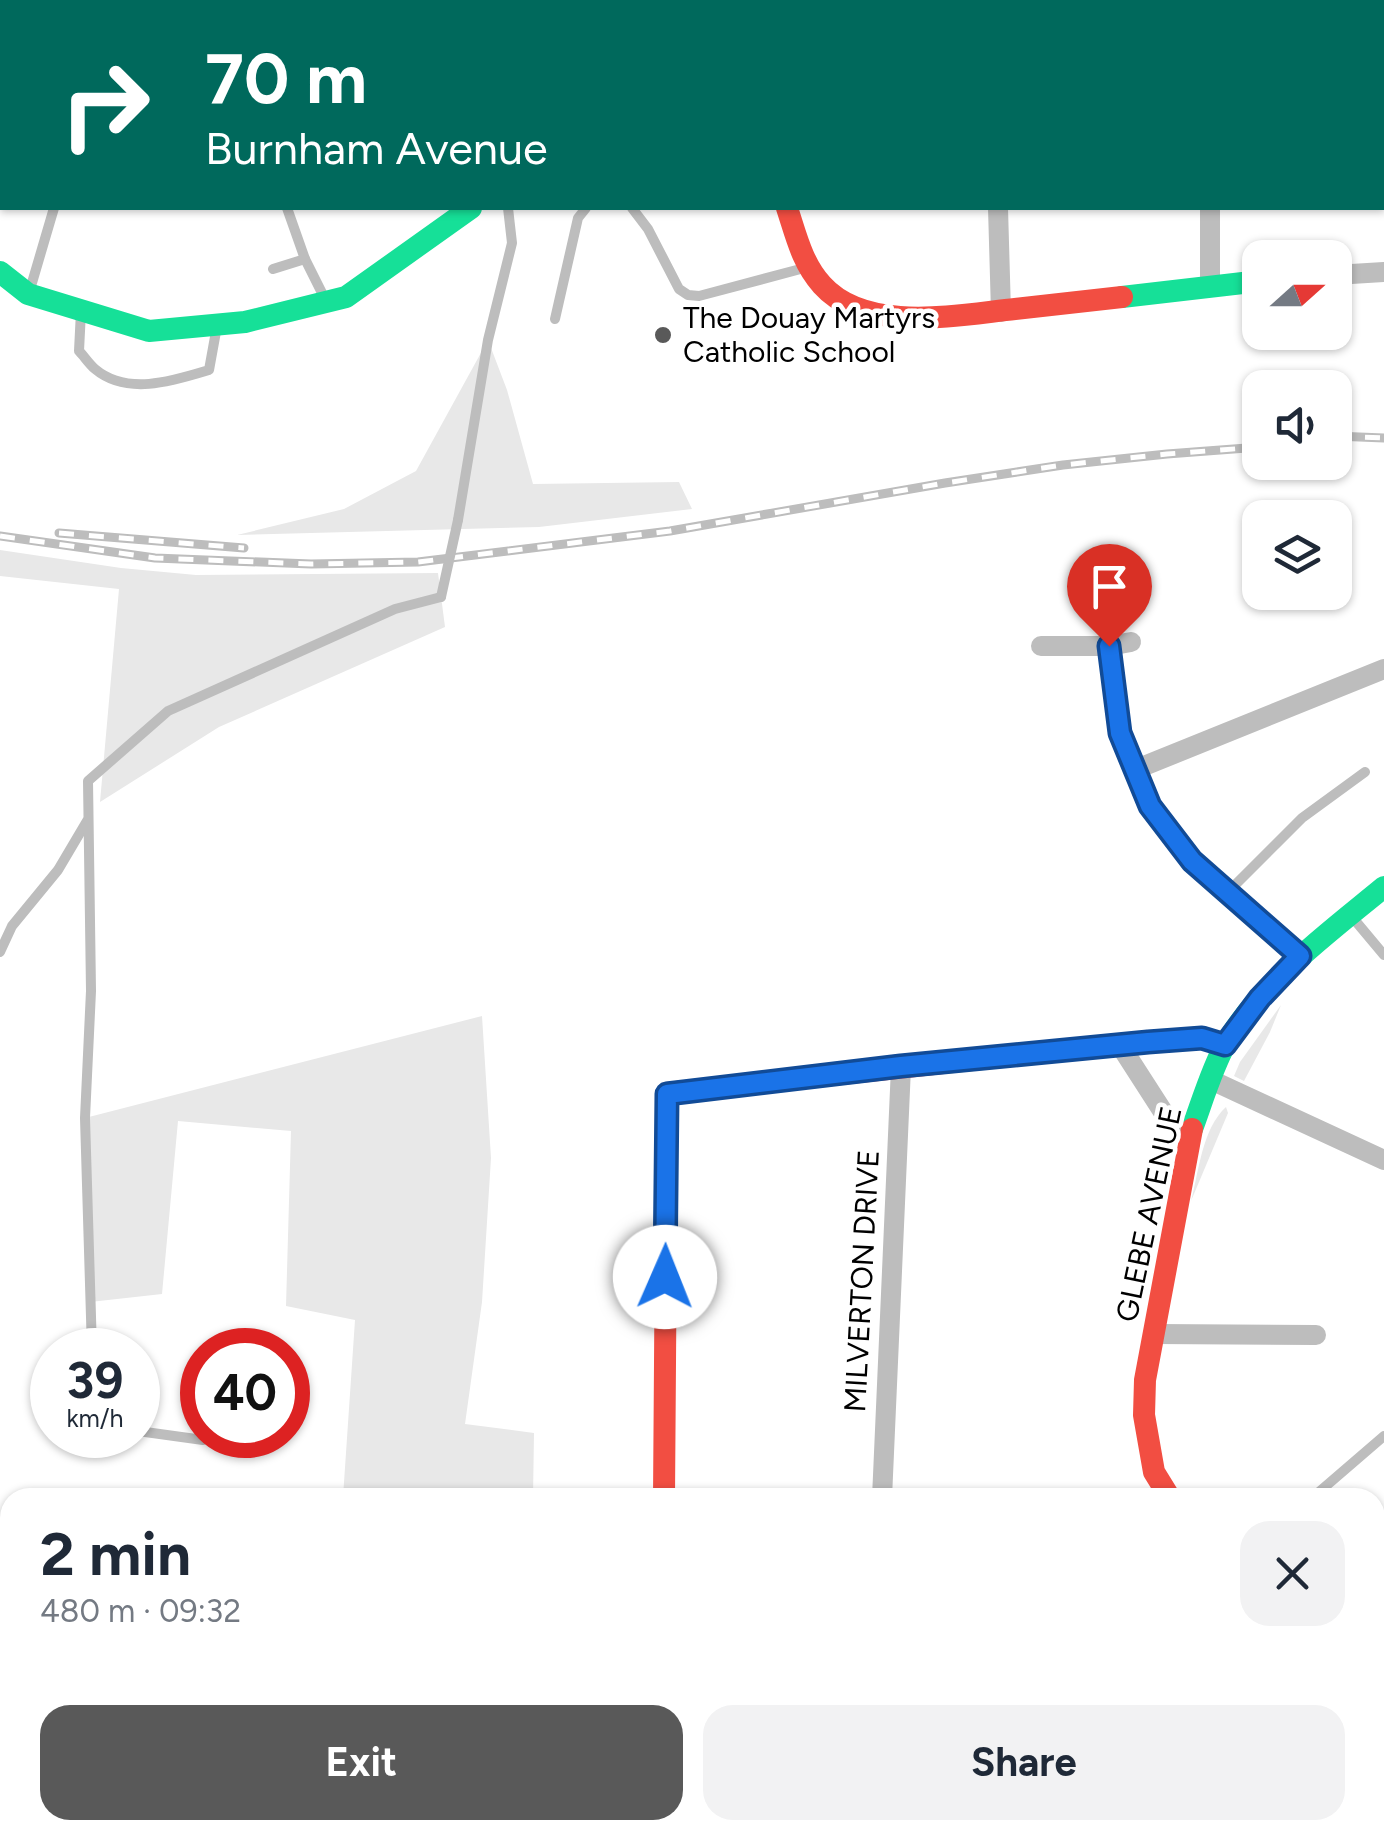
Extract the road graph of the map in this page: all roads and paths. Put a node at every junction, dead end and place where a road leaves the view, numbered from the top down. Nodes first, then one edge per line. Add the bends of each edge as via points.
1 (53, 210) edge
2 (288, 210) edge
3 (468, 210) edge
4 (508, 210) edge
5 (584, 210) edge
6 (634, 210) edge
7 (788, 210) edge
8 (998, 210) edge
9 (1210, 210) edge
10 (306, 259) junction
11 (809, 267) junction
12 (273, 269) dead end
13 (0, 272) edge
14 (1384, 272) edge
15 (1352, 274) edge
16 (1242, 283) edge
17 (1210, 286) junction
18 (28, 294) junction
19 (326, 302) junction
20 (81, 310) junction
21 (1001, 312) junction
22 (555, 318) dead end
23 (217, 325) junction
24 (1131, 642) dead end
25 (1041, 646) dead end
26 (1109, 646) junction
27 (1384, 669) edge
28 (1134, 770) junction
29 (1365, 772) dead end
30 (88, 820) junction
31 (1384, 887) edge
32 (1228, 892) junction
33 (1349, 914) junction
34 (0, 952) edge
35 (1384, 955) edge
36 (1300, 956) junction
37 (1120, 1045) junction
38 (1225, 1045) junction
39 (901, 1066) junction
40 (1211, 1080) junction
41 (1190, 1131) junction
42 (1384, 1160) edge
43 (91, 1328) edge
44 (1155, 1334) junction
45 (1316, 1335) dead end
46 (1384, 1436) edge
47 (664, 1488) edge
48 (882, 1488) edge
49 (1164, 1488) edge
50 (1324, 1488) edge

1 - 18 lane
2 - 10 lane
3 - 19 street via 346,297
4 - 30 lane, bridge via 512,242 442,597 394,609 168,711 88,781
5 - 22 lane
6 - 11 lane via 688,295
7 - 11 street
8 - 21 street
9 - 17 street
10 - 12 lane
10 - 19 lane
11 - 21 street via 839,300 866,313 933,318
13 - 18 street
14 - 15 street
16 - 17 street
17 - 21 street
18 - 20 street
19 - 23 street
20 - 23 street via 150,331
20 - 23 lane via 79,351 96,370 128,385 209,370
24 - 26 street
25 - 26 street
26 - 28 street via 1120,733
27 - 28 street
28 - 32 street via 1169,834
29 - 32 lane via 1302,818
30 - 34 lane
30 - 43 lane
31 - 33 street, GLEBE AVENUE
32 - 36 street
33 - 35 lane
33 - 36 street, GLEBE AVENUE
36 - 38 street, GLEBE AVENUE
37 - 38 street via 1202,1038
37 - 39 street
37 - 41 street via 1166,1118
38 - 40 street, GLEBE AVENUE
39 - 47 street via 667,1094
39 - 48 street, MILVERTON DRIVE
40 - 41 street, GLEBE AVENUE
40 - 42 street
41 - 44 street, GLEBE AVENUE
44 - 45 street
44 - 49 street, GLEBE AVENUE via 1144,1416 1154,1472
46 - 50 lane

